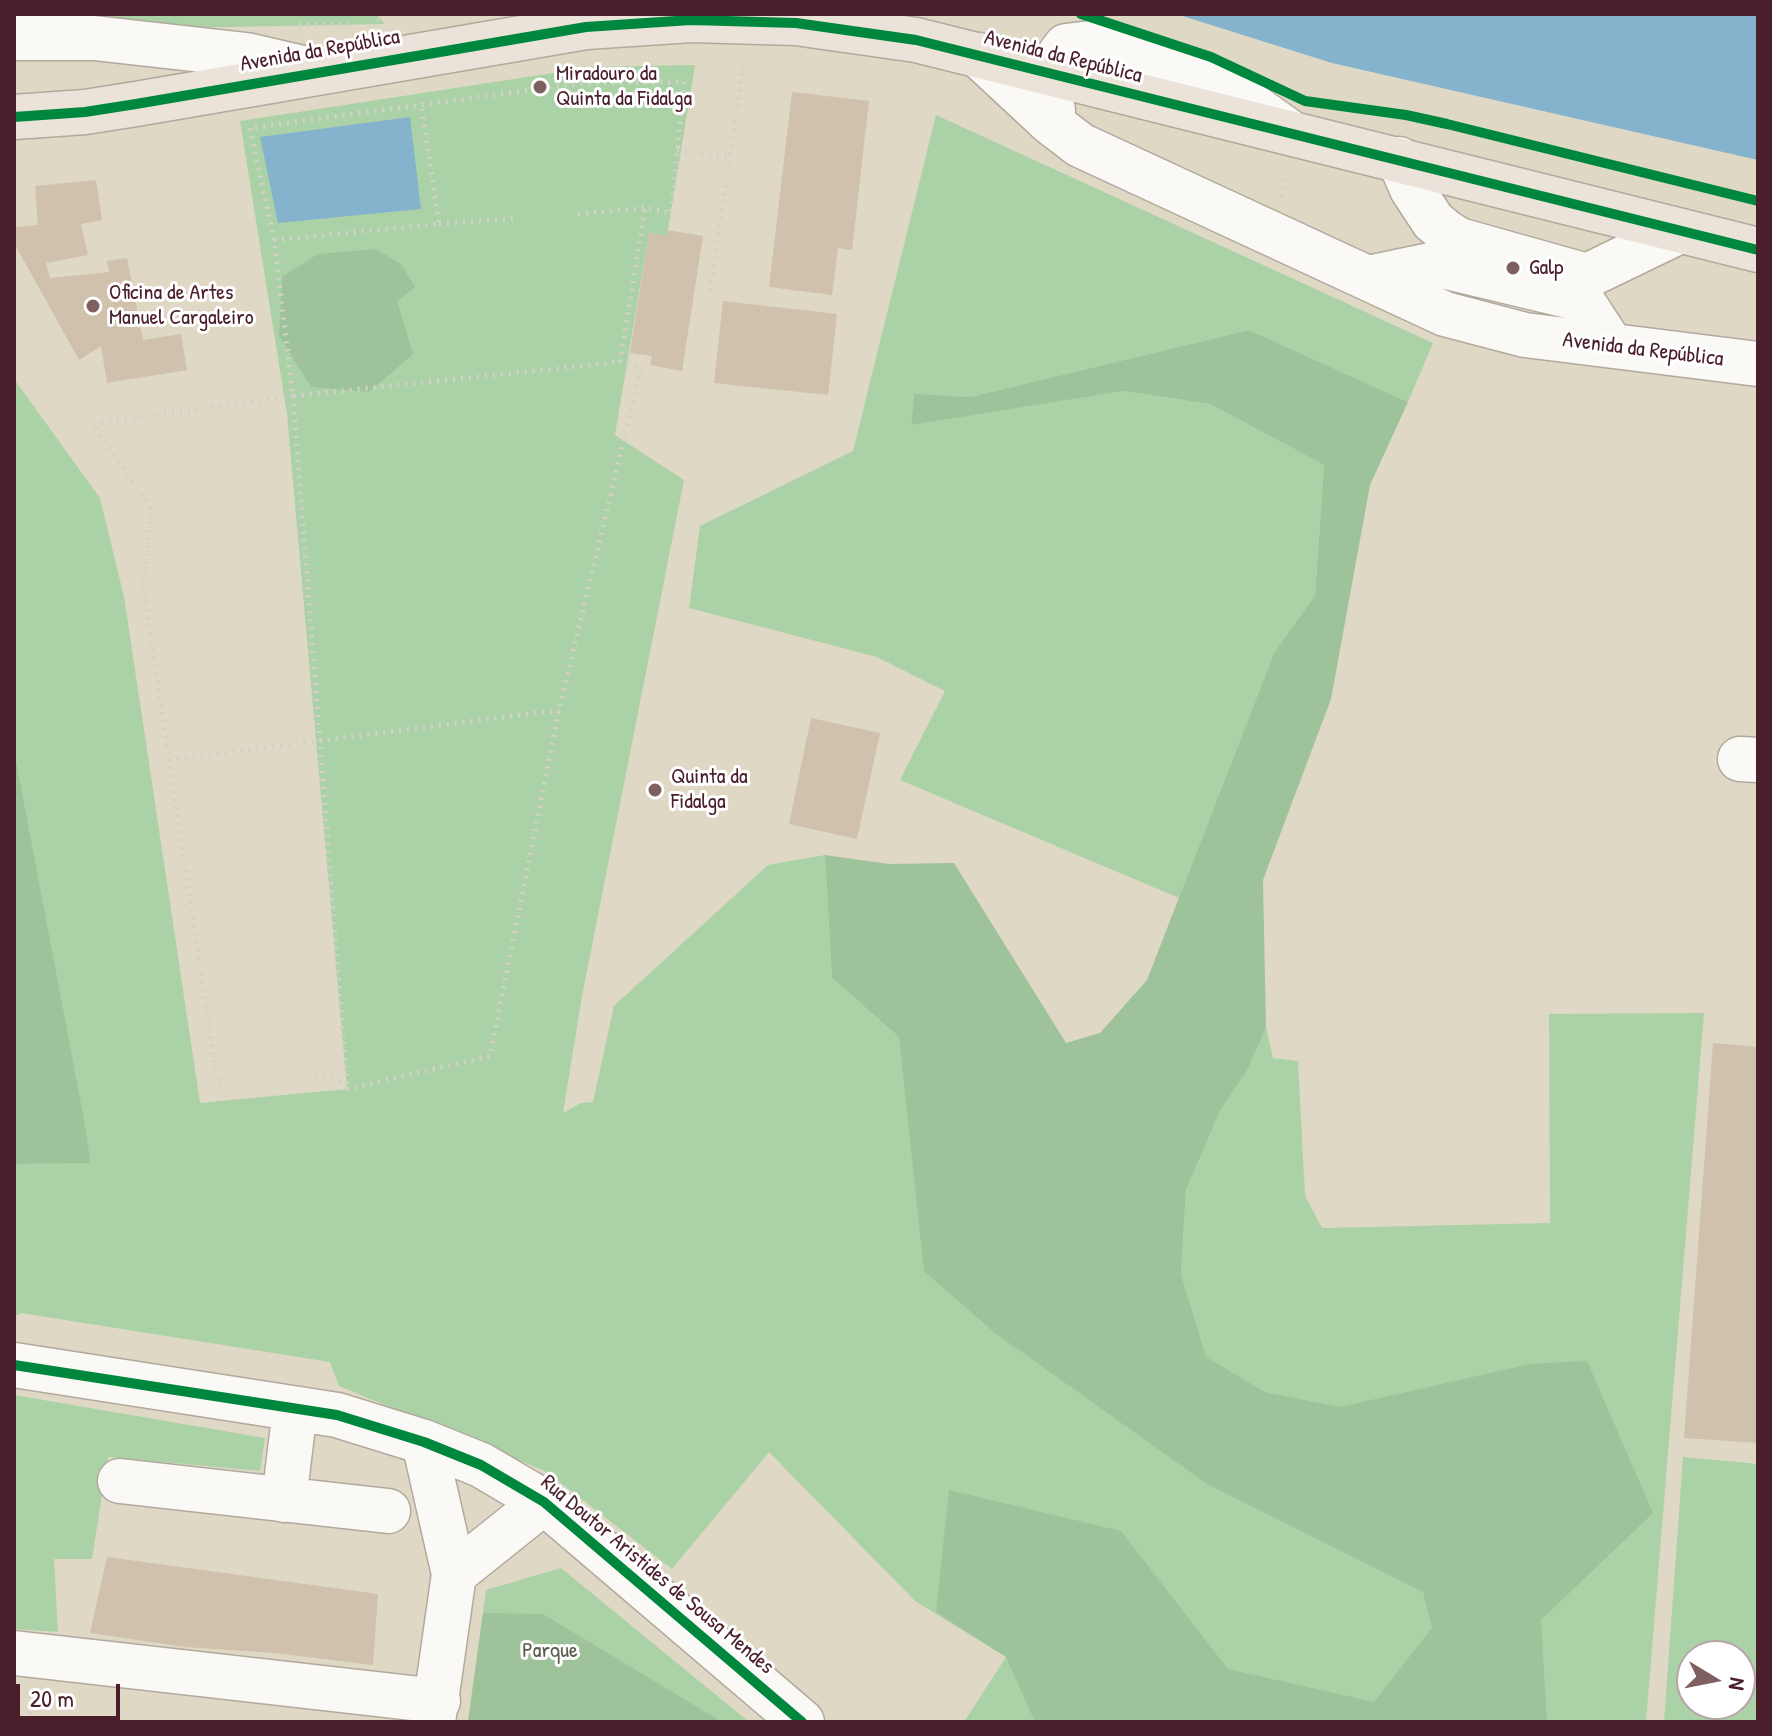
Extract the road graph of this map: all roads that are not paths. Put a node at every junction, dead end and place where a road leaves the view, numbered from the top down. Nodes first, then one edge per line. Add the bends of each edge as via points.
1 (14, 38) edge
2 (978, 55) junction
3 (315, 71) junction
4 (1053, 75) junction
5 (14, 117) edge
6 (1080, 145) junction
7 (1399, 159) junction
8 (1433, 221) junction
9 (1680, 231) junction
10 (1758, 250) edge
11 (1421, 265) junction
12 (1368, 278) junction
13 (1584, 287) junction
14 (1611, 345) junction
15 (1758, 364) edge
16 (14, 1365) edge
17 (295, 1409) junction
18 (424, 1442) junction
19 (120, 1481) dead end
20 (284, 1500) junction
21 (544, 1502) junction
22 (388, 1511) dead end
23 (454, 1574) junction
24 (14, 1653) edge
25 (436, 1711) edge
26 (802, 1722) edge

1 - 3 street via 94,38 246,55
2 - 3 main road, Avenida da República via 847,29 747,21 646,22
2 - 4 main road, Avenida da República
2 - 6 street, Avenida da República
3 - 5 main road, Avenida da República via 85,112
4 - 6 street via 1053,112
4 - 7 main road, Avenida da República
6 - 12 street, Avenida da República
7 - 8 street
7 - 9 main road, Avenida da República
8 - 11 street
8 - 13 street via 1459,240
9 - 10 main road, Avenida da República
9 - 13 street
11 - 12 street
11 - 13 street
12 - 14 street, Avenida da República via 1445,314 1525,335
13 - 14 street
14 - 15 street, Avenida da República
16 - 17 street, Rua Doutor Aristides de Sousa Mendes
17 - 18 street, Rua Doutor Aristides de Sousa Mendes via 337,1415
17 - 20 street
18 - 21 street, Rua Doutor Aristides de Sousa Mendes via 481,1465
18 - 23 street
19 - 20 street
20 - 22 street
21 - 23 street
21 - 26 street, Rua Doutor Aristides de Sousa Mendes
23 - 25 street
24 - 25 street

